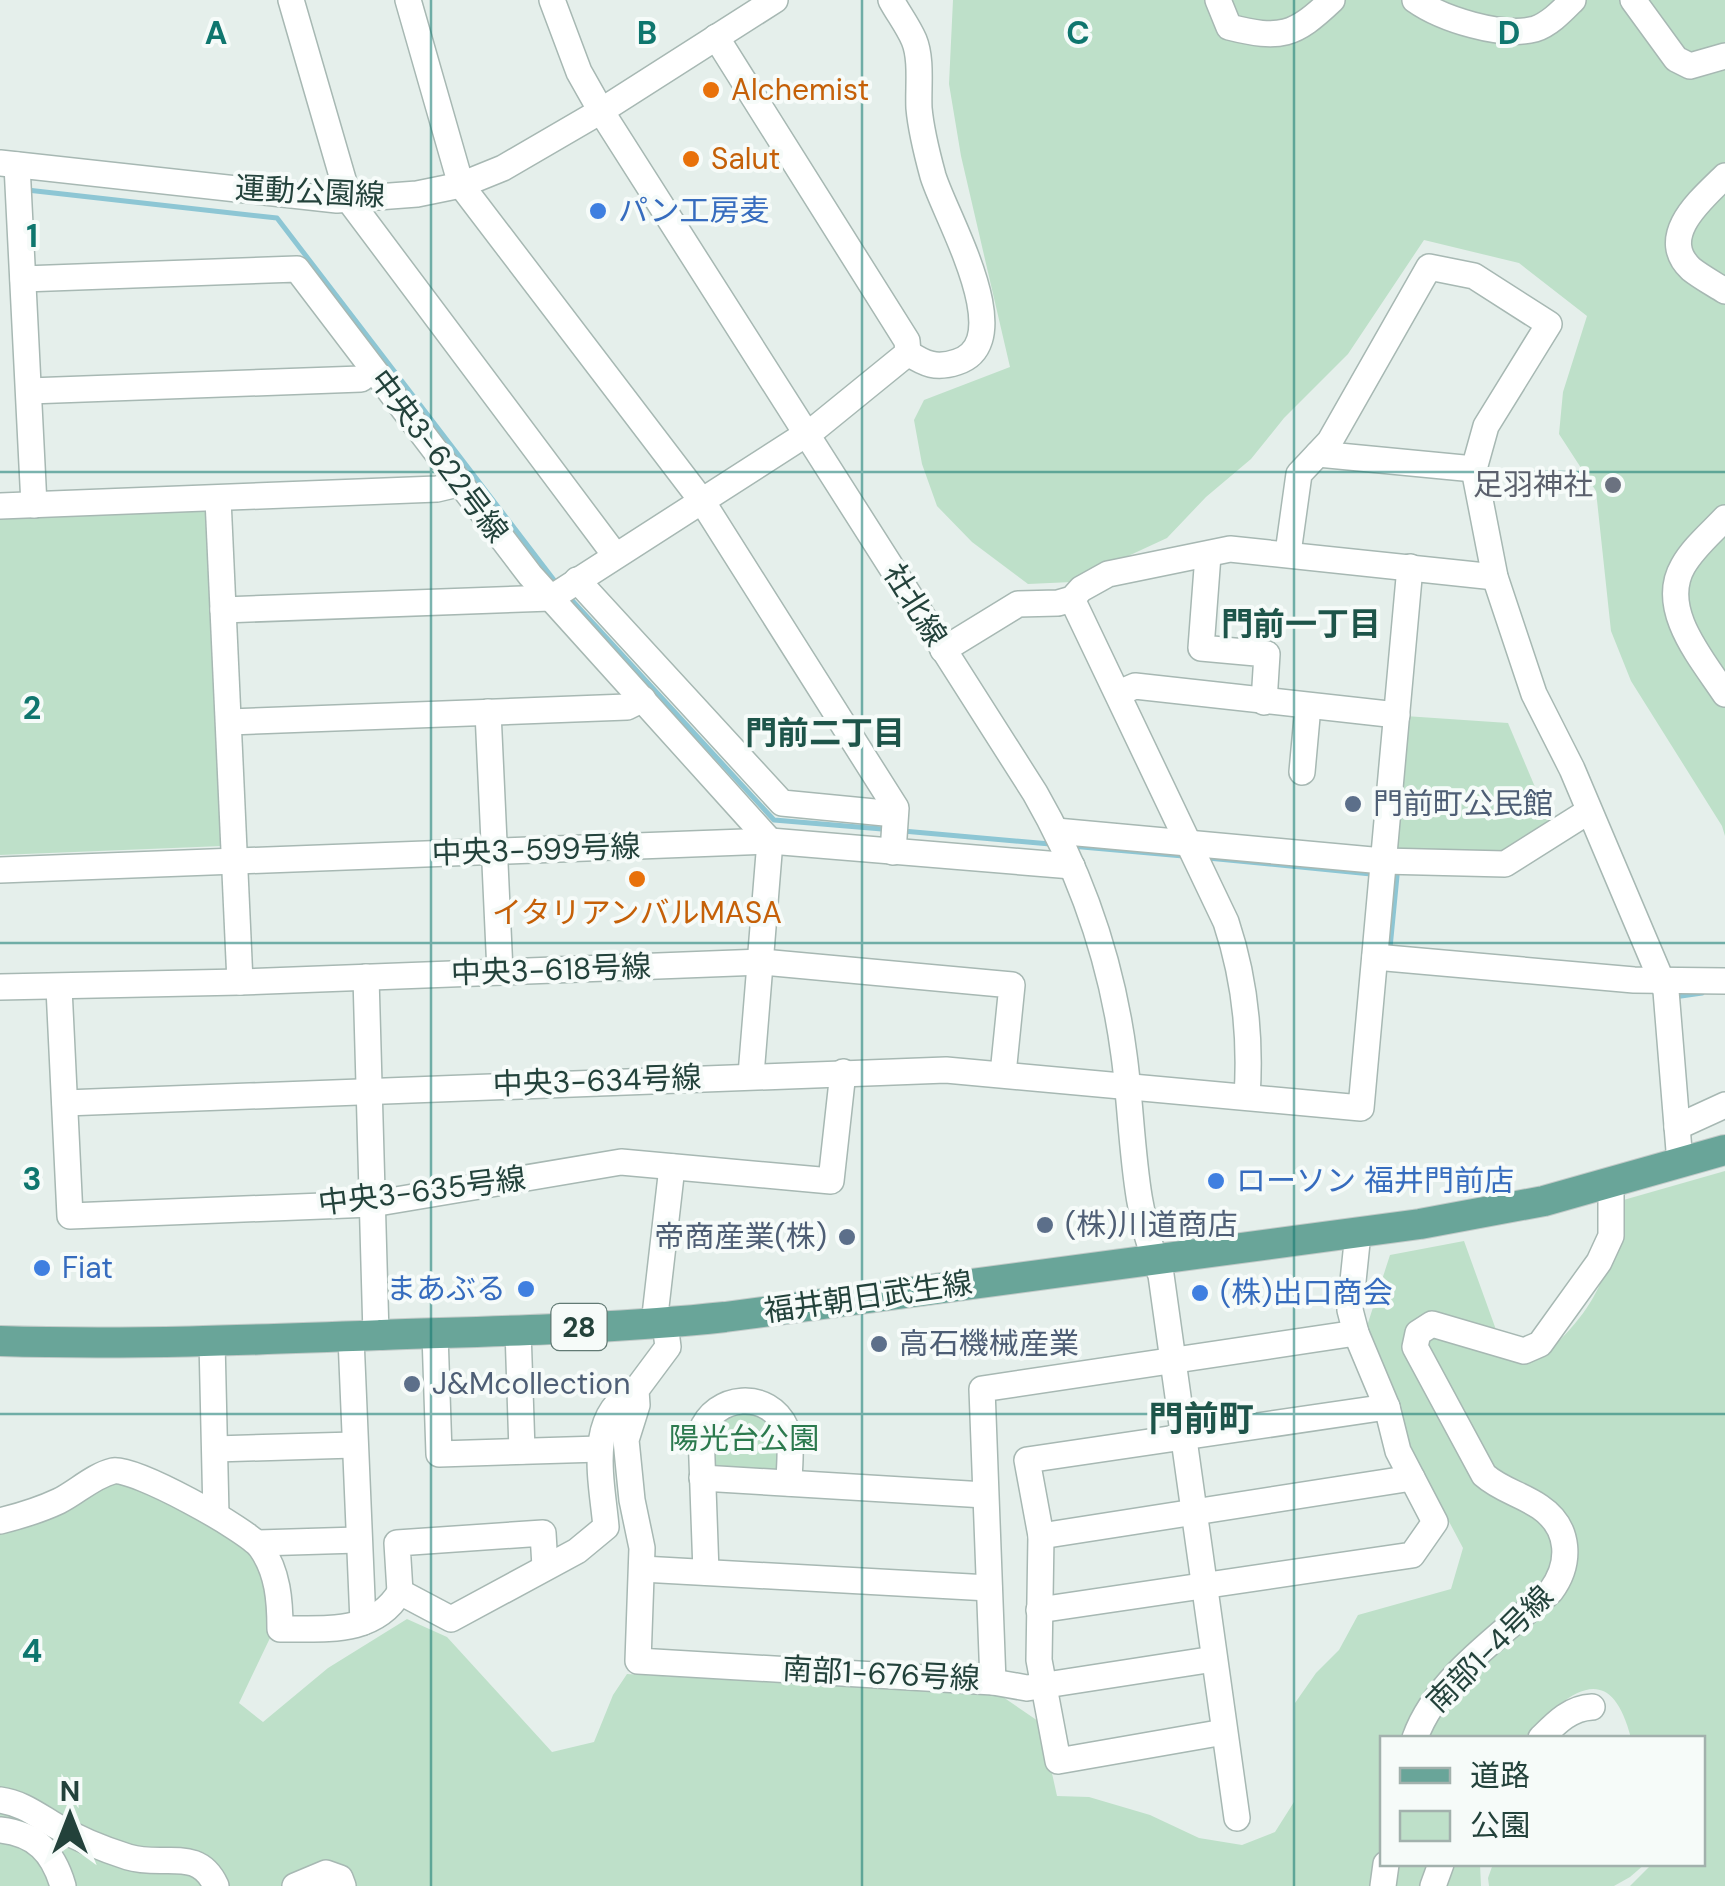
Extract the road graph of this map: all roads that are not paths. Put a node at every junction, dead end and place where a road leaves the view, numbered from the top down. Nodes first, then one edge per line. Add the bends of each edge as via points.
1 (291, 0) edge
2 (408, 0) edge
3 (552, 0) edge
4 (775, 0) edge
5 (891, 0) edge
6 (1218, 0) edge
7 (1332, 0) edge
8 (1414, 0) edge
9 (1572, 0) edge
10 (1633, 0) edge
11 (716, 37) junction
12 (1725, 56) edge
13 (601, 111) junction
14 (8, 164) edge
15 (1725, 176) edge
16 (461, 185) junction
17 (348, 200) junction
18 (23, 279) junction
19 (1725, 290) edge
20 (908, 353) junction
21 (373, 370) junction
22 (29, 392) junction
23 (807, 434) junction
24 (1318, 454) junction
25 (1474, 470) junction
26 (458, 484) junction
27 (218, 499) junction
28 (702, 501) junction
29 (0, 506) edge
30 (34, 506) junction
31 (1725, 518) edge
32 (1288, 554) junction
33 (615, 555) junction
34 (1208, 555) junction
35 (1410, 567) junction
36 (1496, 577) junction
37 (564, 589) junction
38 (1072, 599) junction
39 (223, 610) junction
40 (943, 650) junction
41 (1118, 692) junction
42 (1725, 694) edge
43 (643, 700) junction
44 (1264, 702) junction
45 (1308, 706) junction
46 (488, 712) junction
47 (1397, 715) junction
48 (228, 722) junction
49 (1302, 772) dead end
50 (1588, 811) junction
51 (896, 814) junction
52 (770, 841) junction
53 (1188, 841) junction
54 (1063, 846) junction
55 (495, 852) junction
56 (893, 852) junction
57 (1383, 861) junction
58 (235, 862) junction
59 (0, 870) edge
60 (1374, 957) junction
61 (762, 962) junction
62 (500, 972) junction
63 (366, 977) junction
64 (1662, 979) junction
65 (1725, 981) edge
66 (240, 982) junction
67 (0, 988) edge
68 (59, 988) junction
69 (842, 1072) junction
70 (1003, 1074) junction
71 (752, 1075) junction
72 (1127, 1086) junction
73 (370, 1090) junction
74 (1248, 1097) junction
75 (65, 1103) junction
76 (1725, 1105) edge
77 (1677, 1127) junction
78 (1725, 1150) edge
79 (1680, 1162) junction
80 (672, 1167) junction
81 (1611, 1183) junction
82 (372, 1204) junction
83 (1358, 1233) junction
84 (1154, 1258) junction
85 (660, 1324) junction
86 (518, 1330) junction
87 (1356, 1333) junction
88 (435, 1334) junction
89 (364, 1336) junction
90 (212, 1341) junction
91 (0, 1342) edge
92 (1173, 1360) junction
93 (636, 1390) junction
94 (1388, 1407) junction
95 (1183, 1436) junction
96 (354, 1445) junction
97 (214, 1449) junction
98 (600, 1450) junction
99 (522, 1451) junction
100 (702, 1478) junction
101 (1412, 1478) junction
102 (789, 1483) junction
103 (986, 1495) junction
104 (1194, 1512) junction
105 (216, 1516) junction
106 (0, 1521) edge
107 (1041, 1536) junction
108 (358, 1540) junction
109 (258, 1543) junction
110 (545, 1567) junction
111 (642, 1570) junction
112 (706, 1572) junction
113 (1204, 1585) junction
114 (989, 1588) junction
115 (400, 1592) junction
116 (1038, 1610) junction
117 (362, 1622) junction
118 (1214, 1659) junction
119 (993, 1682) junction
120 (1044, 1686) junction
121 (1592, 1707) dead end
122 (1224, 1732) junction
123 (1415, 1736) edge
124 (1543, 1736) edge
125 (0, 1800) edge
126 (1237, 1818) dead end
127 (0, 1830) edge
128 (62, 1886) edge
129 (216, 1886) edge
130 (295, 1886) edge
131 (344, 1886) edge

1 - 17 street
2 - 16 street
3 - 13 street, 社北線
4 - 11 street, 運動公園線
5 - 20 street via 916,42 926,148 968,262 984,328 980,347 948,365 929,366
6 - 7 street via 1230,27 1270,35 1305,26
8 - 9 street via 1472,26 1534,29
10 - 12 street via 1676,59 1690,66
11 - 13 street, 運動公園線
11 - 20 street via 907,341
13 - 16 street, 運動公園線 via 520,160
13 - 23 street, 社北線
14 - 17 street, 運動公園線
14 - 18 street
15 - 19 street via 1692,209 1679,234 1690,268
16 - 17 street, 運動公園線
16 - 28 street
17 - 33 street
18 - 21 street, 中央3-622号線 via 297,269
18 - 22 street
20 - 23 street
21 - 22 street via 361,379
21 - 26 street, 中央3-622号線
22 - 30 street
23 - 28 street
23 - 40 street, 社北線
24 - 25 street
24 - 25 street via 1429,267 1474,276 1549,324 1486,426
24 - 32 street via 1298,474
25 - 36 street
26 - 27 street
26 - 37 street, 中央3-622号線
27 - 30 street
27 - 39 street
28 - 33 street
28 - 51 street
29 - 30 street
31 - 42 street via 1683,566 1675,604
32 - 34 street via 1230,549
32 - 35 street
33 - 37 street
34 - 38 street via 1108,574
34 - 44 street via 1201,648 1267,654
35 - 36 street
35 - 47 street
36 - 50 street via 1534,694
37 - 39 street
37 - 43 street, 中央3-622号線
37 - 51 street via 782,803
38 - 40 street via 1018,604
38 - 41 street
39 - 48 street
40 - 54 street, 社北線
41 - 44 street via 1135,686
41 - 53 street
43 - 46 street via 627,707
43 - 52 street, 中央3-622号線
44 - 45 street
45 - 47 street
45 - 49 street
46 - 48 street
46 - 55 street
47 - 57 street
48 - 58 street
50 - 57 street, 中央3-599号線 via 1505,864
50 - 64 street
51 - 56 street
52 - 55 street, 中央3-599号線
52 - 56 street, 中央3-599号線
52 - 61 street
53 - 54 street, 中央3-599号線
53 - 57 street, 中央3-599号線
53 - 74 street via 1237,954
54 - 56 street, 中央3-599号線
54 - 72 street, 社北線 via 1108,972
55 - 58 street, 中央3-599号線
55 - 62 street
57 - 60 street
58 - 59 street, 中央3-599号線
58 - 66 street
60 - 64 street
60 - 74 street, 中央3-634号線 via 1360,1108
61 - 62 street, 中央3-618号線
61 - 70 street, 中央3-618号線 via 1012,985
61 - 71 street
62 - 63 street, 中央3-618号線
63 - 66 street, 中央3-618号線
63 - 73 street
64 - 65 street
64 - 77 street
66 - 68 street, 中央3-618号線
67 - 68 street, 中央3-618号線
68 - 75 street, 中央3-635号線
69 - 70 street, 中央3-634号線
69 - 71 street, 中央3-634号線
69 - 80 street, 中央3-635号線 via 831,1181
70 - 72 street, 中央3-634号線
71 - 73 street, 中央3-634号線
72 - 74 street, 中央3-634号線
72 - 84 street, 社北線
73 - 75 street, 中央3-634号線
73 - 82 street
75 - 82 street, 中央3-635号線 via 70,1216
76 - 77 street
77 - 79 street
78 - 79 main road, 福井朝日武生線 / 28
79 - 81 main road, 福井朝日武生線 / 28
80 - 82 street, 中央3-635号線 via 621,1162
80 - 85 street, 南部1-676号線
81 - 83 main road, 福井朝日武生線 / 28
81 - 123 street, 南部1-4号線 via 1611,1236 1540,1344 1524,1351 1432,1324 1418,1333 1415,1347 1484,1474 1543,1509 1566,1552 1564,1574 1551,1591 1444,1687
82 - 89 street
83 - 84 main road, 福井朝日武生線 / 28
83 - 87 street via 1350,1310
84 - 85 main road, 福井朝日武生線 / 28
84 - 92 street, 社北線
85 - 86 main road, 福井朝日武生線 / 28
85 - 93 street, 南部1-676号線 via 668,1347
86 - 88 main road, 福井朝日武生線 / 28
86 - 99 street
87 - 92 street
87 - 94 street
88 - 89 main road, 福井朝日武生線 / 28
88 - 99 street via 439,1454
89 - 90 main road, 福井朝日武生線 / 28
89 - 96 street
90 - 91 main road, 福井朝日武生線 / 28
90 - 97 street
92 - 95 street, 社北線
92 - 103 street, 南部1-676号線 via 982,1389
93 - 98 street via 620,1398 606,1421
93 - 111 street, 南部1-676号線 via 626,1440
94 - 95 street
94 - 101 street
95 - 104 street, 社北線
95 - 107 street via 1027,1460
96 - 97 street
96 - 108 street
97 - 105 street
98 - 99 street
98 - 110 street via 606,1528
100 - 102 street
100 - 102 street via 705,1420 725,1404 745,1400 768,1406 787,1431
100 - 112 street
101 - 104 street
101 - 113 street via 1435,1522 1412,1555
102 - 103 street
103 - 114 street, 南部1-676号線
104 - 107 street
104 - 113 street, 社北線
105 - 106 street via 116,1470 59,1501
105 - 109 street
107 - 116 street
108 - 109 street
108 - 117 street
109 - 117 street via 280,1594 280,1630
110 - 115 street via 451,1619
110 - 115 street via 543,1534 397,1543
111 - 112 street
111 - 119 street, 南部1-676号線 via 638,1661
112 - 114 street
113 - 116 street
113 - 118 street, 社北線
114 - 119 street, 南部1-676号線
115 - 117 street via 393,1604
116 - 120 street
118 - 120 street
118 - 122 street, 社北線
119 - 120 street
120 - 122 street via 1058,1761
121 - 124 street via 1560,1718
122 - 126 street, 社北線
125 - 129 street via 17,1802 72,1835 134,1859 192,1861 208,1868
127 - 128 street via 37,1841 49,1852
130 - 131 street via 326,1873

